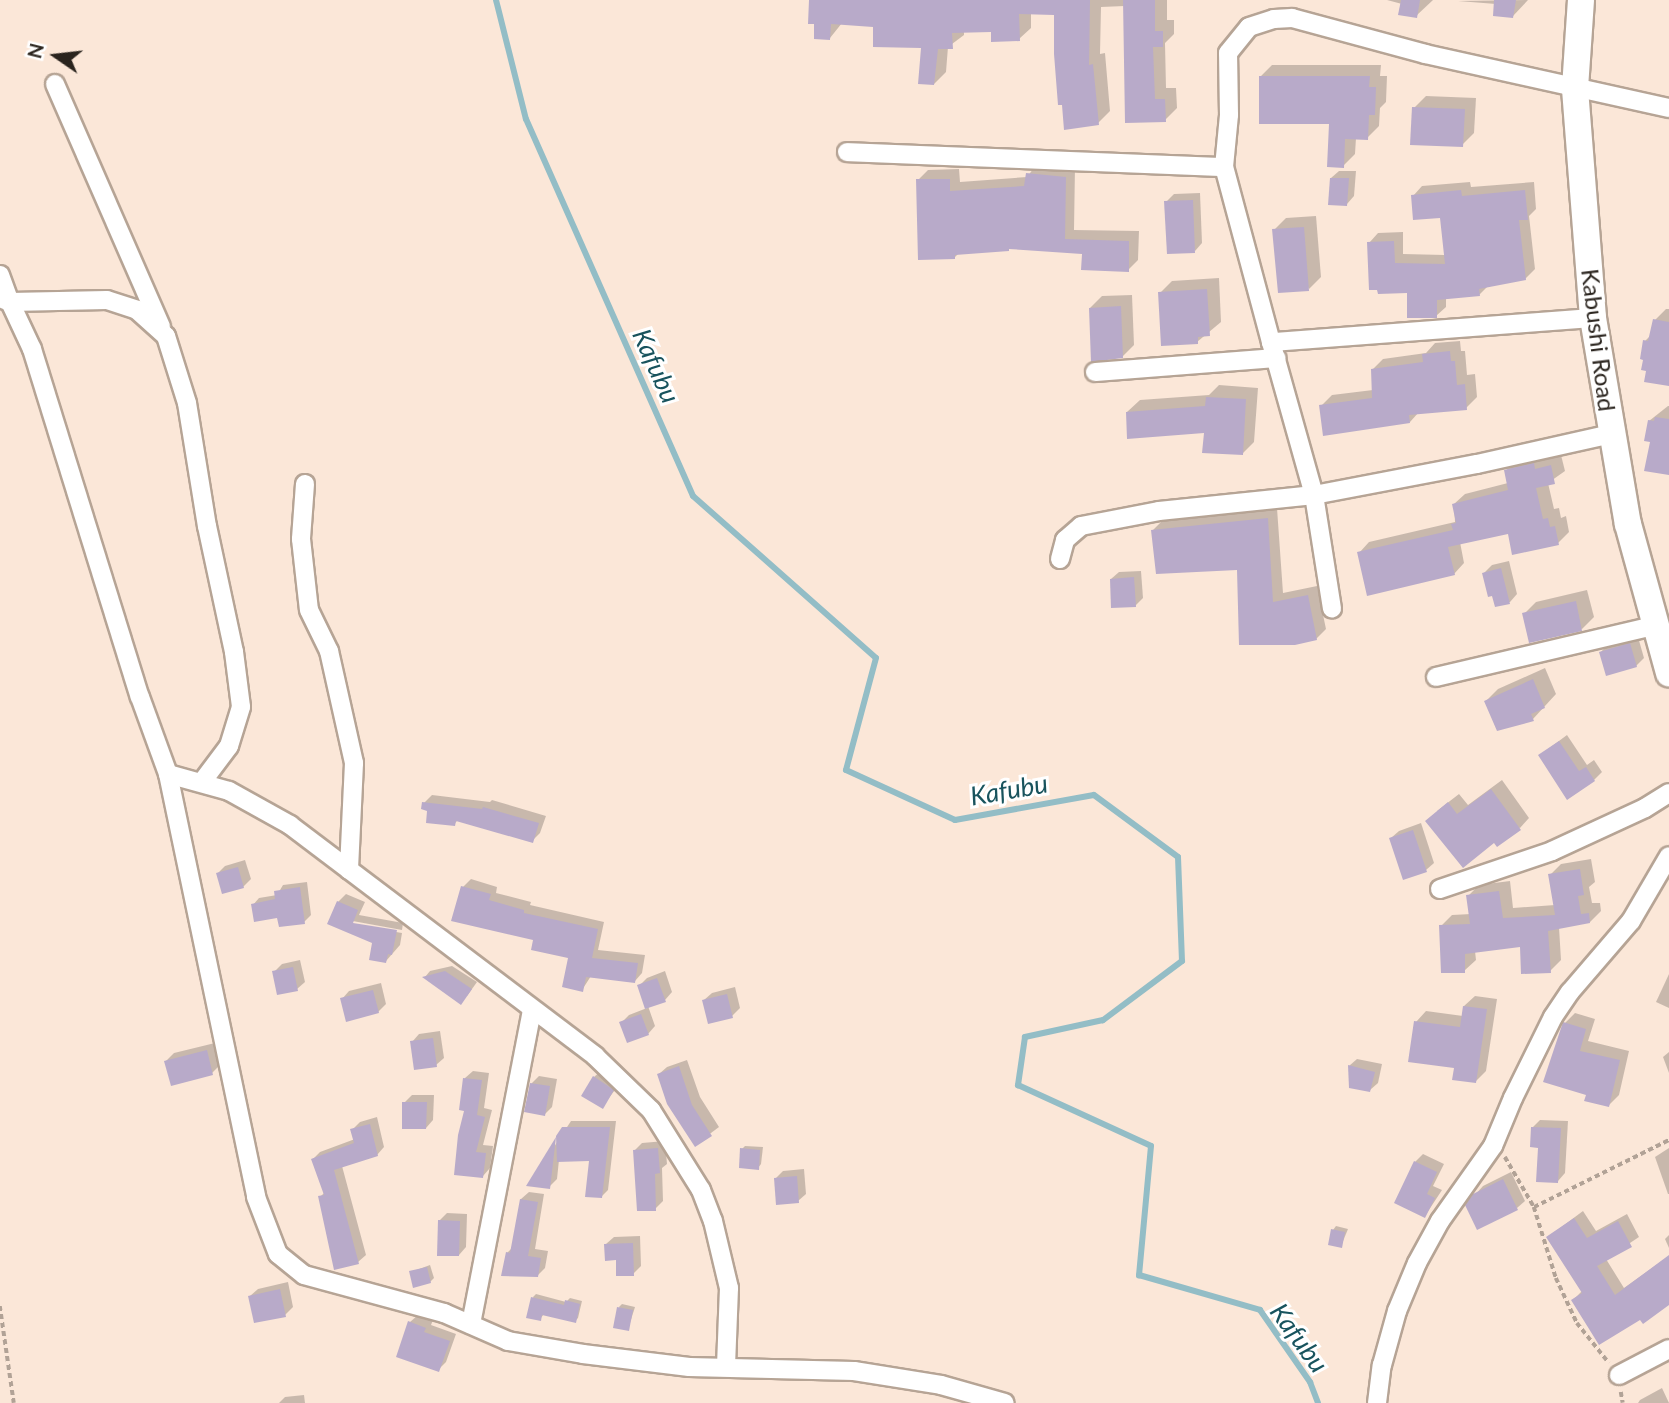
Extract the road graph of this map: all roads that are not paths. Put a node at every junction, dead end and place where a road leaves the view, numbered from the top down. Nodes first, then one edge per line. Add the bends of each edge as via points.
1 (1581, 0) edge
2 (55, 84) dead end
3 (1575, 89) junction
4 (1669, 108) edge
5 (847, 152) dead end
6 (1224, 167) junction
7 (0, 275) edge
8 (5, 300) edge
9 (1594, 318) junction
10 (166, 336) junction
11 (1273, 350) junction
12 (1095, 372) dead end
13 (1611, 434) junction
14 (305, 484) dead end
15 (1314, 495) junction
16 (1060, 559) dead end
17 (1332, 609) dead end
18 (1654, 626) junction
19 (1669, 673) edge
20 (1436, 677) dead end
21 (167, 774) junction
22 (202, 782) junction
23 (1669, 793) edge
24 (1669, 856) edge
25 (349, 870) junction
26 (1440, 889) dead end
27 (532, 1011) junction
28 (471, 1324) junction
29 (1669, 1349) edge
30 (726, 1367) junction
31 (1619, 1375) road end
32 (1005, 1403) edge
33 (1377, 1403) edge

1 - 3 main road, Kabushi Road
2 - 10 street
3 - 4 street
3 - 6 street via 1314,22 1274,19 1249,27 1228,53
3 - 9 main road, Kabushi Road
5 - 6 street
6 - 11 street
7 - 8 street
8 - 10 street via 107,300 137,310
8 - 21 street via 32,349
9 - 11 street
9 - 13 main road, Kabushi Road
10 - 22 street via 187,403 241,707 229,746
11 - 12 street
11 - 15 street
13 - 15 street
13 - 18 main road, Kabushi Road
14 - 25 street via 301,539 309,610 329,651 354,763
15 - 16 street via 1159,511 1081,526 1065,540
15 - 17 street
18 - 19 main road, Kabushi Road
18 - 20 street
21 - 22 street
21 - 28 street via 256,1197 278,1254 304,1275
22 - 25 street via 229,791 290,824
23 - 26 street via 1552,851
24 - 33 street via 1631,921 1553,1017 1493,1146 1417,1263 1394,1322
25 - 27 street
27 - 28 street
27 - 30 street via 595,1056 651,1110 701,1190 729,1288
28 - 30 street via 528,1345 648,1363
29 - 31 street
30 - 32 street via 854,1371 941,1385

